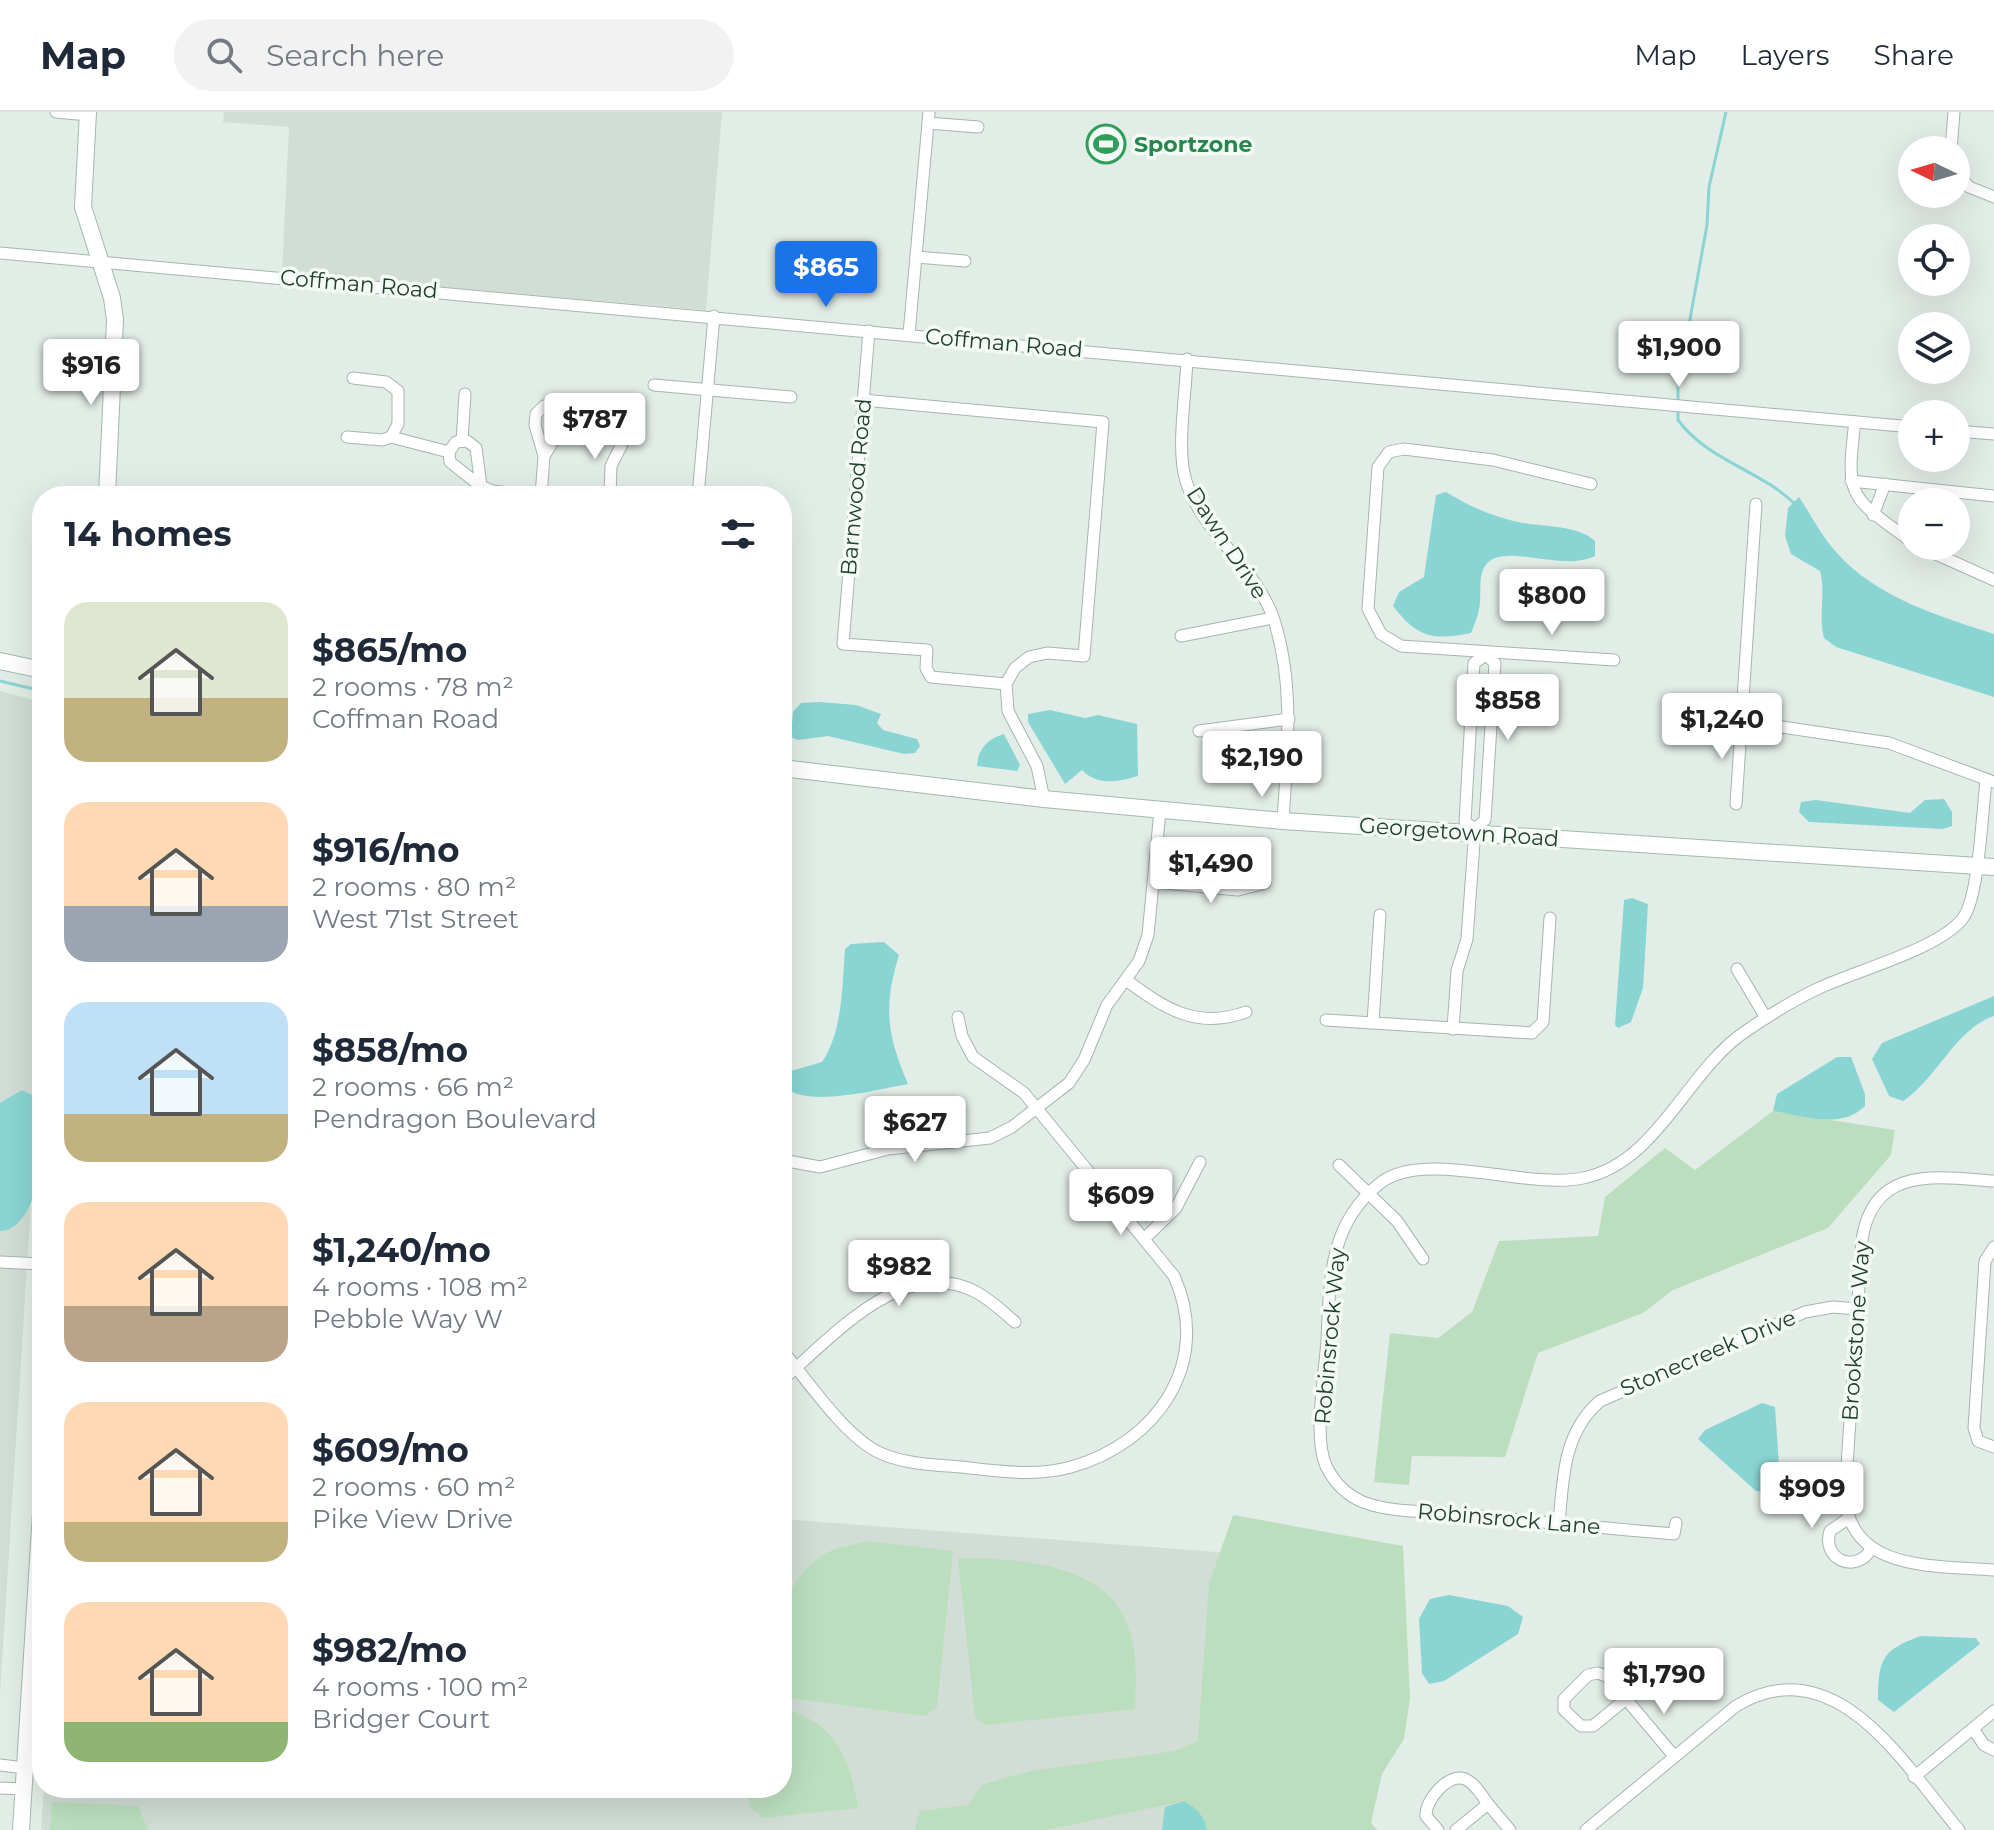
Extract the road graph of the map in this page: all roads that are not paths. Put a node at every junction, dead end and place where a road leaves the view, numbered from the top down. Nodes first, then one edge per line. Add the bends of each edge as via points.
1 (56, 112) edge
2 (1954, 112) edge
3 (88, 114) edge
4 (929, 117) edge
5 (978, 127) dead end
6 (1952, 136) edge
7 (1970, 187) edge
8 (1994, 197) edge
9 (0, 253) edge
10 (916, 257) junction
11 (100, 261) junction
12 (965, 261) dead end
13 (714, 316) junction
14 (869, 331) junction
15 (909, 334) junction
16 (1187, 359) junction
17 (353, 378) dead end
18 (654, 385) dead end
19 (708, 390) junction
20 (465, 394) dead end
21 (791, 397) dead end
22 (863, 400) junction
23 (1855, 422) junction
24 (1898, 426) edge
25 (1970, 432) edge
26 (1994, 434) edge
27 (347, 437) dead end
28 (391, 437) junction
29 (624, 440) dead end
30 (462, 441) junction
31 (449, 452) junction
32 (544, 456) dead end
33 (1851, 481) junction
34 (1591, 484) dead end
35 (1885, 484) junction
36 (107, 486) edge
37 (481, 486) joint
38 (540, 486) edge
39 (610, 486) edge
40 (699, 486) edge
41 (1994, 496) edge
42 (1756, 504) dead end
43 (1873, 515) junction
44 (1898, 532) edge
45 (1949, 560) edge
46 (1994, 580) edge
47 (1273, 618) junction
48 (1181, 636) dead end
49 (1486, 653) junction
50 (1614, 660) dead end
51 (0, 661) edge
52 (32, 668) edge
53 (1006, 684) junction
54 (1289, 719) junction
55 (1742, 721) junction
56 (1199, 731) dead end
57 (792, 769) edge
58 (1990, 781) edge
59 (1044, 799) junction
60 (1736, 804) dead end
61 (1160, 811) junction
62 (1283, 821) junction
63 (1475, 831) junction
64 (1975, 866) junction
65 (1994, 867) edge
66 (1154, 882) junction
67 (1265, 883) dead end
68 (1380, 915) dead end
69 (1550, 918) dead end
70 (1737, 969) dead end
71 (1126, 980) junction
72 (1246, 1012) dead end
73 (958, 1017) dead end
74 (1766, 1018) junction
75 (1326, 1020) dead end
76 (1373, 1023) junction
77 (1453, 1029) junction
78 (1036, 1107) junction
79 (792, 1162) edge
80 (1200, 1162) dead end
81 (1339, 1165) dead end
82 (1994, 1181) edge
83 (1369, 1193) junction
84 (1145, 1238) junction
85 (1994, 1247) edge
86 (1423, 1259) dead end
87 (0, 1262) edge
88 (32, 1264) edge
89 (1857, 1309) junction
90 (1015, 1322) dead end
91 (792, 1362) edge
92 (797, 1368) junction
93 (792, 1372) edge
94 (1994, 1447) edge
95 (1338, 1485) joint
96 (1849, 1518) junction
97 (1676, 1523) dead end
98 (1559, 1524) junction
99 (1871, 1549) junction
100 (1994, 1570) edge
101 (32, 1656) edge
102 (1626, 1699) junction
103 (1994, 1711) edge
104 (1973, 1729) junction
105 (1994, 1750) edge
106 (1674, 1756) junction
107 (0, 1765) edge
108 (25, 1768) junction
109 (1914, 1777) junction
110 (0, 1788) edge
111 (23, 1789) junction
112 (1488, 1804) junction
113 (21, 1830) edge
114 (1438, 1830) edge
115 (1456, 1830) edge
116 (1510, 1830) edge
117 (1586, 1830) edge
118 (1959, 1830) edge

1 - 3 street
2 - 6 street
3 - 11 main road via 83,207
4 - 5 street
4 - 10 street
7 - 8 street
9 - 11 street, Coffman Road
10 - 12 street
10 - 15 street
11 - 13 street, Coffman Road
11 - 36 main road via 115,320
13 - 14 street, Coffman Road
13 - 19 street
14 - 15 street, Coffman Road
14 - 22 street, Barnwood Road
15 - 16 street, Coffman Road
16 - 23 street, Coffman Road
16 - 47 street, Dawn Drive via 1186,484
17 - 28 street via 386,382 397,389 398,424
18 - 19 street
19 - 21 street
19 - 40 street
20 - 30 street
22 - 53 street, Barnwood Road via 843,644 927,650 926,668 933,677
22 - 53 street via 1103,422 1084,656 1029,657
23 - 24 street, Coffman Road
23 - 33 street
25 - 26 street
27 - 28 street
28 - 31 street
29 - 39 street via 611,466
30 - 31 street
30 - 37 street via 476,448
31 - 37 street via 452,464
32 - 38 street
33 - 35 street
33 - 43 street via 1856,497
34 - 49 street via 1493,460 1401,449 1384,457 1378,467 1368,604 1375,626 1388,640 1406,647
35 - 41 street
35 - 43 street
42 - 55 street
43 - 44 street
45 - 46 street
47 - 48 street
47 - 54 street, Dawn Drive
49 - 50 street
49 - 63 street via 1495,663 1485,820
49 - 63 street via 1474,663 1465,822
51 - 52 main road
53 - 59 street via 1007,708 1037,766
54 - 56 street
54 - 62 street, Dawn Drive
55 - 58 street via 1889,743
55 - 60 street
57 - 59 main road, Georgetown Road
58 - 64 street
59 - 61 main road, Georgetown Road
61 - 62 main road, Georgetown Road
61 - 66 street
62 - 63 main road, Georgetown Road
63 - 64 main road, Georgetown Road
63 - 77 street
64 - 65 main road, Georgetown Road
64 - 74 street via 1974,900 1952,930 1817,989
66 - 67 street via 1238,890
66 - 71 street via 1148,935
68 - 76 street
69 - 77 street via 1543,1022 1537,1030 1526,1034
70 - 74 street
71 - 72 street via 1184,1016 1219,1019
71 - 78 street via 1107,1005 1069,1083
73 - 78 street via 973,1057 1020,1089
74 - 83 street via 1716,1056 1639,1148 1605,1172 1559,1181 1413,1169 1391,1176
75 - 76 street
76 - 77 street
78 - 79 street via 1005,1132 982,1140 888,1149 820,1167
78 - 84 street
80 - 84 street via 1176,1208
81 - 83 street
82 - 89 street, Brookstone Way via 1921,1177 1895,1186 1881,1198 1864,1226
83 - 86 street
83 - 95 street, Robinsrock Way via 1340,1232 1331,1272 1321,1435 1324,1459
84 - 92 street via 1174,1276 1184,1302 1187,1351 1176,1383 1152,1419 1113,1450 1071,1467 1026,1473 879,1452 853,1432
85 - 94 street via 1985,1261 1974,1428 1978,1441
87 - 88 street
89 - 96 street, Brookstone Way via 1845,1496
89 - 98 street, Stonecreek Drive via 1805,1312 1600,1401 1570,1441
90 - 92 street via 964,1287 942,1282 911,1285 878,1300
91 - 92 street
92 - 93 street
95 - 98 street, Robinsrock Lane via 1356,1499 1378,1506
96 - 99 street, Brookstone Way
96 - 99 street via 1829,1534 1835,1557 1853,1563
97 - 98 street, Robinsrock Lane via 1674,1534
99 - 100 street via 1902,1562
101 - 108 main road
102 - 102 street via 1608,1677 1596,1673 1567,1693 1563,1706 1574,1722 1589,1727
102 - 106 street
103 - 104 street
104 - 105 street
104 - 109 street
106 - 109 street via 1747,1699 1797,1690 1852,1709
106 - 117 street
107 - 108 street
108 - 111 main road
109 - 118 street
110 - 111 street
111 - 113 main road
112 - 114 street via 1468,1780 1451,1780 1426,1808
112 - 115 street
112 - 116 street

